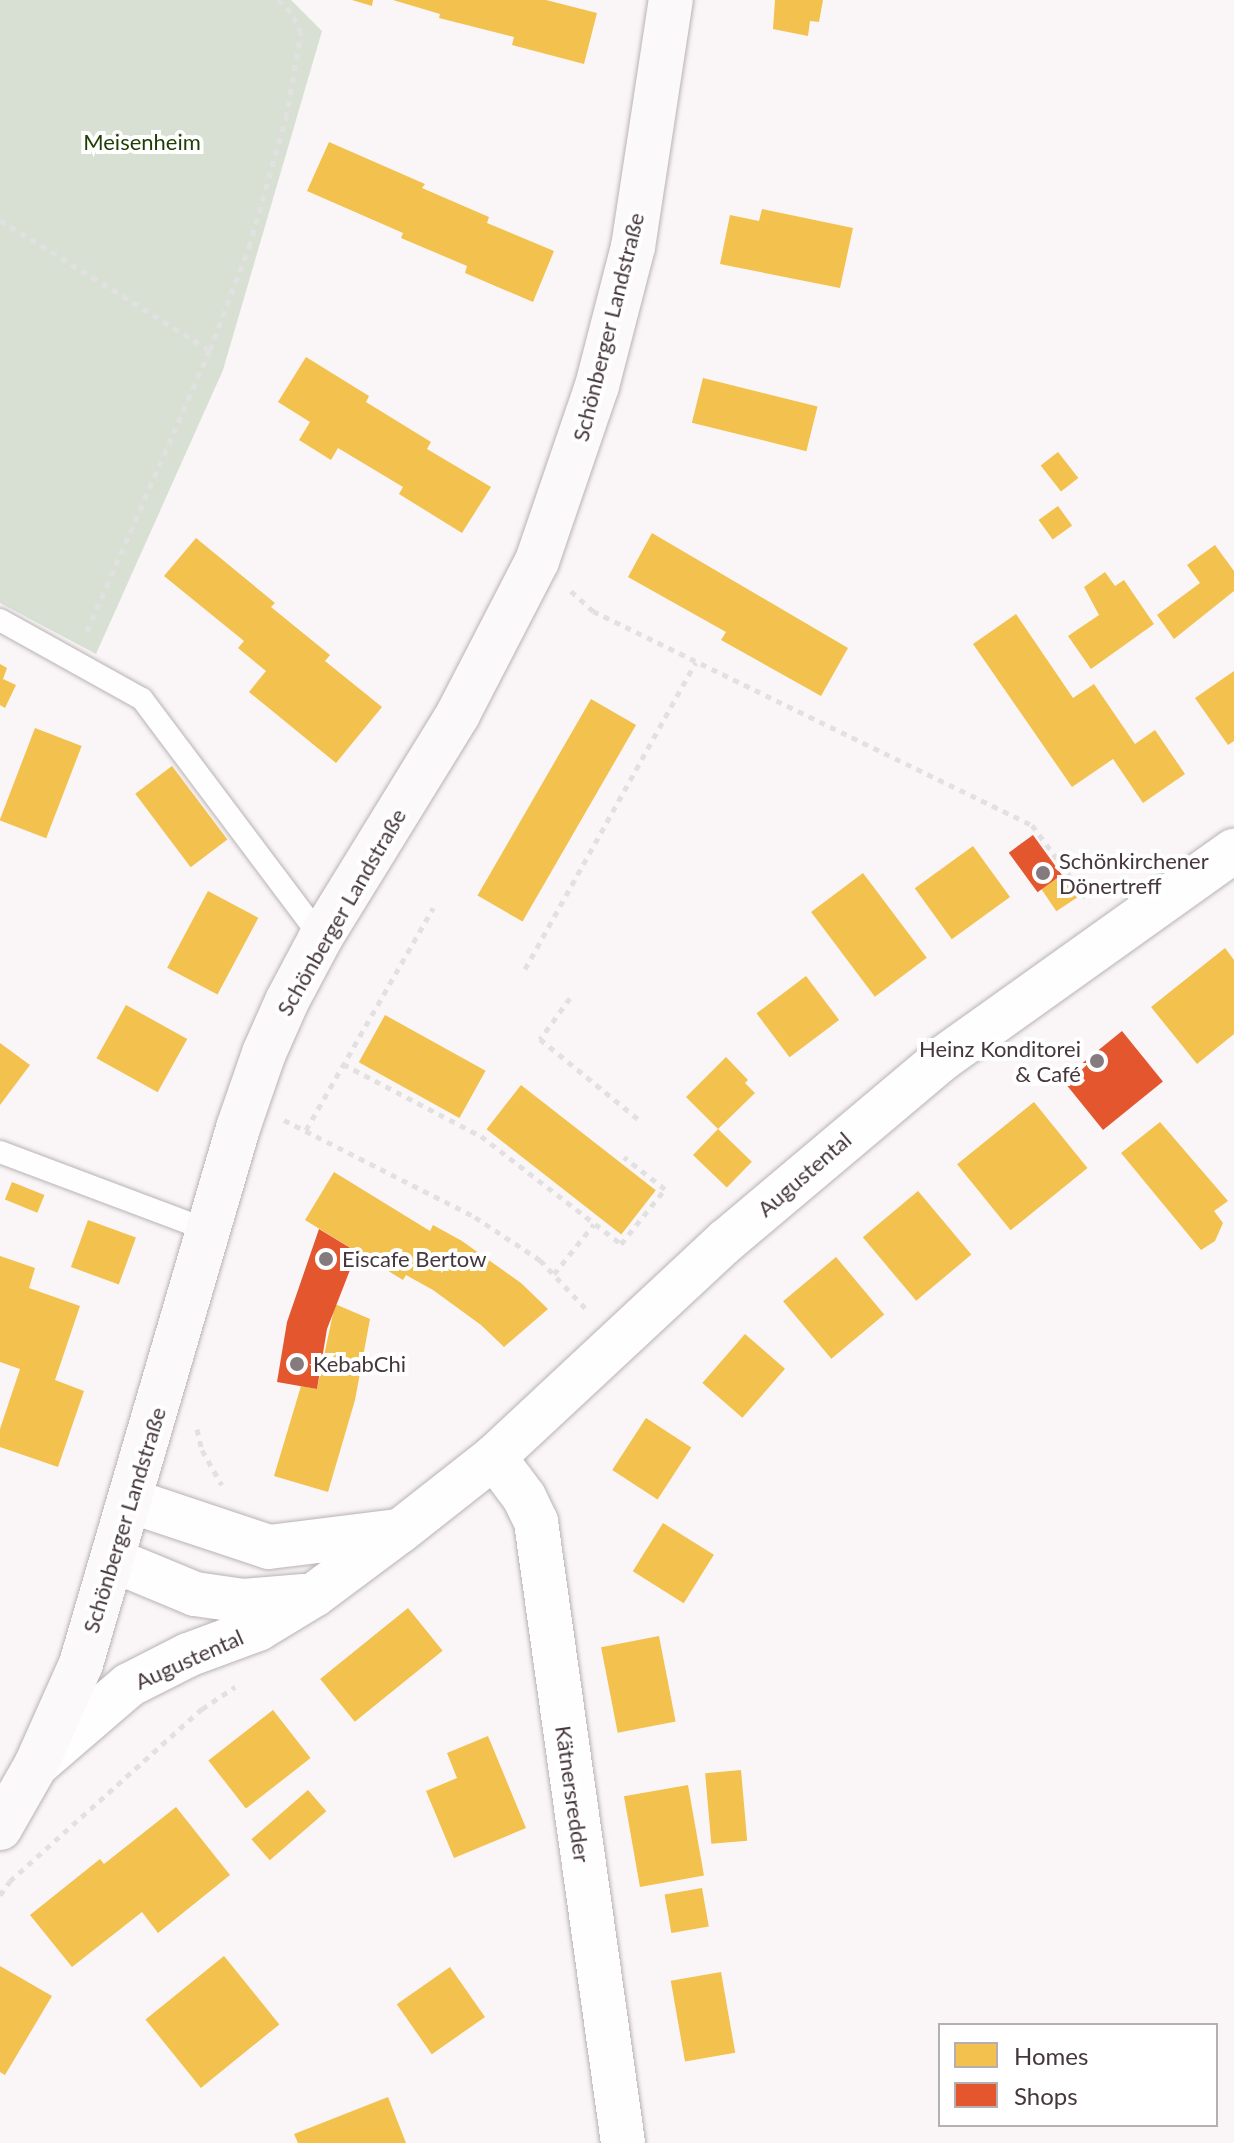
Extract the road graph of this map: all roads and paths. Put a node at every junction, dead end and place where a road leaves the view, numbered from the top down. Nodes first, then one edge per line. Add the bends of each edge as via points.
1 (278, 0) edge
2 (671, 0) edge
3 (0, 220) edge
4 (210, 350) junction
5 (537, 561) junction
6 (0, 620) edge
7 (74, 662) junction
8 (696, 662) junction
9 (1234, 851) edge
10 (433, 908) dead end
11 (1114, 936) junction
12 (321, 937) junction
13 (525, 969) dead end
14 (570, 998) dead end
15 (343, 1064) junction
16 (246, 1104) junction
17 (638, 1119) dead end
18 (306, 1130) junction
19 (0, 1152) edge
20 (624, 1157) dead end
21 (594, 1224) junction
22 (208, 1230) junction
23 (554, 1274) junction
24 (618, 1344) junction
25 (494, 1457) junction
26 (131, 1501) junction
27 (400, 1531) junction
28 (113, 1560) junction
29 (314, 1595) junction
30 (238, 1685) dead end
31 (36, 1765) junction
32 (0, 1828) edge
33 (0, 1895) edge
34 (623, 2143) edge

1 - 4 path via 301,33 286,118 249,247
2 - 5 main road, Schönberger Landstraße via 633,247 597,386
3 - 4 path
4 - 7 path
5 - 8 path via 593,611
5 - 12 main road, Schönberger Landstraße via 458,714
6 - 7 lane
7 - 12 lane via 142,699
8 - 11 path via 1032,825
8 - 13 path
9 - 11 street, Augustental
10 - 15 path
11 - 24 street, Augustental via 942,1059 838,1143
12 - 16 main road, Schönberger Landstraße via 287,1001
14 - 17 path via 540,1039
15 - 18 path
15 - 21 path via 481,1136
16 - 18 path
16 - 22 main road, Schönberger Landstraße
18 - 23 path via 475,1217
19 - 22 lane
20 - 21 path via 665,1189 621,1244
21 - 23 path
22 - 26 main road, Schönberger Landstraße
23 - 24 path
24 - 25 street, Augustental
25 - 27 street, Augustental
25 - 34 street, Kätnersredder via 536,1522
26 - 27 street via 269,1547
26 - 28 main road, Schönberger Landstraße
27 - 29 street, Augustental
28 - 29 street, Augustental via 195,1594 243,1601
28 - 31 main road, Schönberger Landstraße via 81,1664
29 - 31 street, Augustental via 258,1629 188,1655 129,1685
30 - 33 path via 202,1709
31 - 32 main road, Schönberger Landstraße

